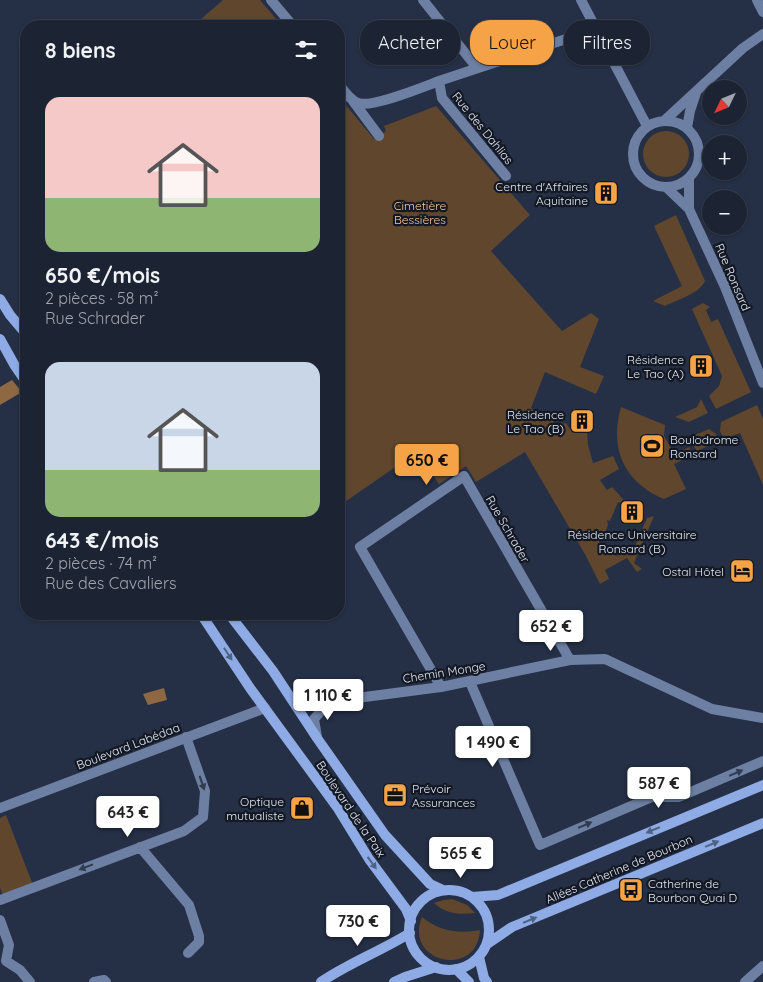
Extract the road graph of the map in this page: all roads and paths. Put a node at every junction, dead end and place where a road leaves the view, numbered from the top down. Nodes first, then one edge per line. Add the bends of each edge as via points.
1 (272, 0) edge
2 (423, 0) edge
3 (581, 0) edge
4 (757, 0) edge
5 (763, 12) edge
6 (287, 20) edge
7 (591, 20) edge
8 (763, 34) edge
9 (564, 39) edge
10 (615, 65) edge
11 (477, 68) junction
12 (439, 81) junction
13 (345, 92) edge
14 (696, 93) junction
15 (350, 99) junction
16 (664, 121) junction
17 (647, 126) junction
18 (687, 128) junction
19 (379, 136) dead end
20 (506, 176) dead end
21 (689, 179) junction
22 (667, 188) junction
23 (689, 209) junction
24 (0, 299) edge
25 (20, 327) edge
26 (0, 339) edge
27 (20, 373) edge
28 (763, 384) edge
29 (205, 620) edge
30 (234, 620) edge
31 (570, 660) junction
32 (470, 682) junction
33 (441, 687) junction
34 (329, 702) junction
35 (296, 706) junction
36 (265, 708) junction
37 (763, 718) edge
38 (186, 737) junction
39 (317, 738) junction
40 (763, 761) edge
41 (763, 785) edge
42 (0, 808) edge
43 (763, 823) edge
44 (140, 847) junction
45 (443, 890) junction
46 (472, 897) junction
47 (0, 900) edge
48 (0, 920) edge
49 (411, 921) junction
50 (410, 933) junction
51 (487, 944) junction
52 (188, 953) dead end
53 (479, 957) junction
54 (3, 965) edge
55 (763, 966) edge
56 (436, 967) junction
57 (456, 969) junction
58 (30, 982) edge
59 (94, 982) edge
60 (106, 982) edge
61 (321, 982) edge
62 (394, 982) edge
63 (469, 982) edge
64 (487, 982) edge
65 (745, 982) edge

1 - 6 street
2 - 11 street
3 - 7 street
4 - 5 street
8 - 14 street via 743,48
9 - 11 street, Rue des Dahlias
10 - 17 street
11 - 12 street, Rue des Dahlias
12 - 15 street via 371,104 359,104
12 - 20 street, Rue des Dahlias via 442,98
13 - 15 street
14 - 16 street
14 - 18 street
15 - 19 street
16 - 17 street
16 - 18 street
17 - 22 street via 634,143 634,164 646,181
18 - 21 street via 694,135 700,153 695,172
21 - 22 street
21 - 23 street, Rue Ronsard
22 - 23 street, Rue Ronsard
23 - 28 street, Rue Ronsard via 725,287
24 - 25 main road
26 - 27 main road
29 -> 36 main road, Boulevard de la Paix
30 - 35 main road, Boulevard de la Paix
31 - 32 street, Chemin Monge
31 - 33 street, Rue Schrader via 464,476 360,547
31 - 37 street, Chemin Monge via 605,659 712,709
32 - 33 street, Chemin Monge
32 -> 40 street via 540,845 652,796 680,797
33 - 34 street, Chemin Monge
34 - 35 street, Chemin Monge
34 - 39 street via 314,719
35 - 39 main road, Boulevard de la Paix
36 - 38 street, Boulevard Labédaa
36 -> 49 main road, Boulevard de la Paix via 337,807
38 - 42 street, Boulevard Labédaa
38 -> 44 street via 205,791 203,817 184,830
39 - 45 main road, Boulevard de la Paix via 385,835 430,884
41 -> 46 main road, Allées Catherine de Bourbon via 498,895
51 -> 43 main road, Allées Catherine de Bourbon via 512,927
44 -> 47 street
44 - 52 street via 189,904 200,936
45 - 46 main road via 463,892
45 - 49 main road via 424,899
46 - 51 main road via 486,913 489,923
48 - 54 street via 9,945
49 - 50 main road
50 - 56 main road via 419,955
50 - 61 main road
51 - 53 main road
53 - 57 main road
53 - 64 main road
54 - 58 street via 20,970
55 - 65 street
56 - 57 main road
56 - 62 main road
57 - 63 main road
59 - 60 street

